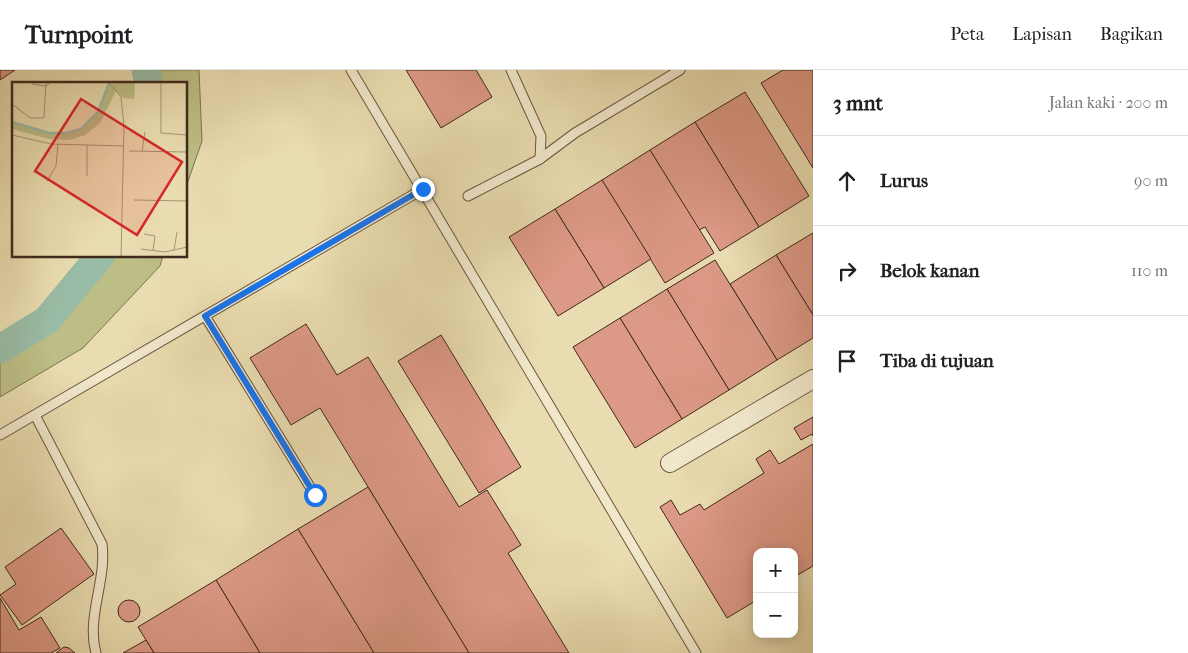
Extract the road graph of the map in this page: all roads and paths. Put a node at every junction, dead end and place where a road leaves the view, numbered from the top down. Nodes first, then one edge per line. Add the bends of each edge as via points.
1 (351, 70) edge
2 (511, 70) edge
3 (680, 70) edge
4 (540, 159) junction
5 (423, 189) junction
6 (468, 196) dead end
7 (205, 316) junction
8 (813, 379) edge
9 (35, 415) junction
10 (0, 435) edge
11 (670, 463) dead end
12 (315, 495) dead end
13 (96, 653) edge
14 (696, 653) edge

1 - 5 lane
2 - 4 lane via 541,136
3 - 4 lane via 576,133
4 - 6 lane
5 - 7 lane
5 - 14 lane
7 - 9 lane
7 - 12 lane
8 - 11 street
9 - 10 lane
9 - 13 lane via 102,544 104,560 93,625

